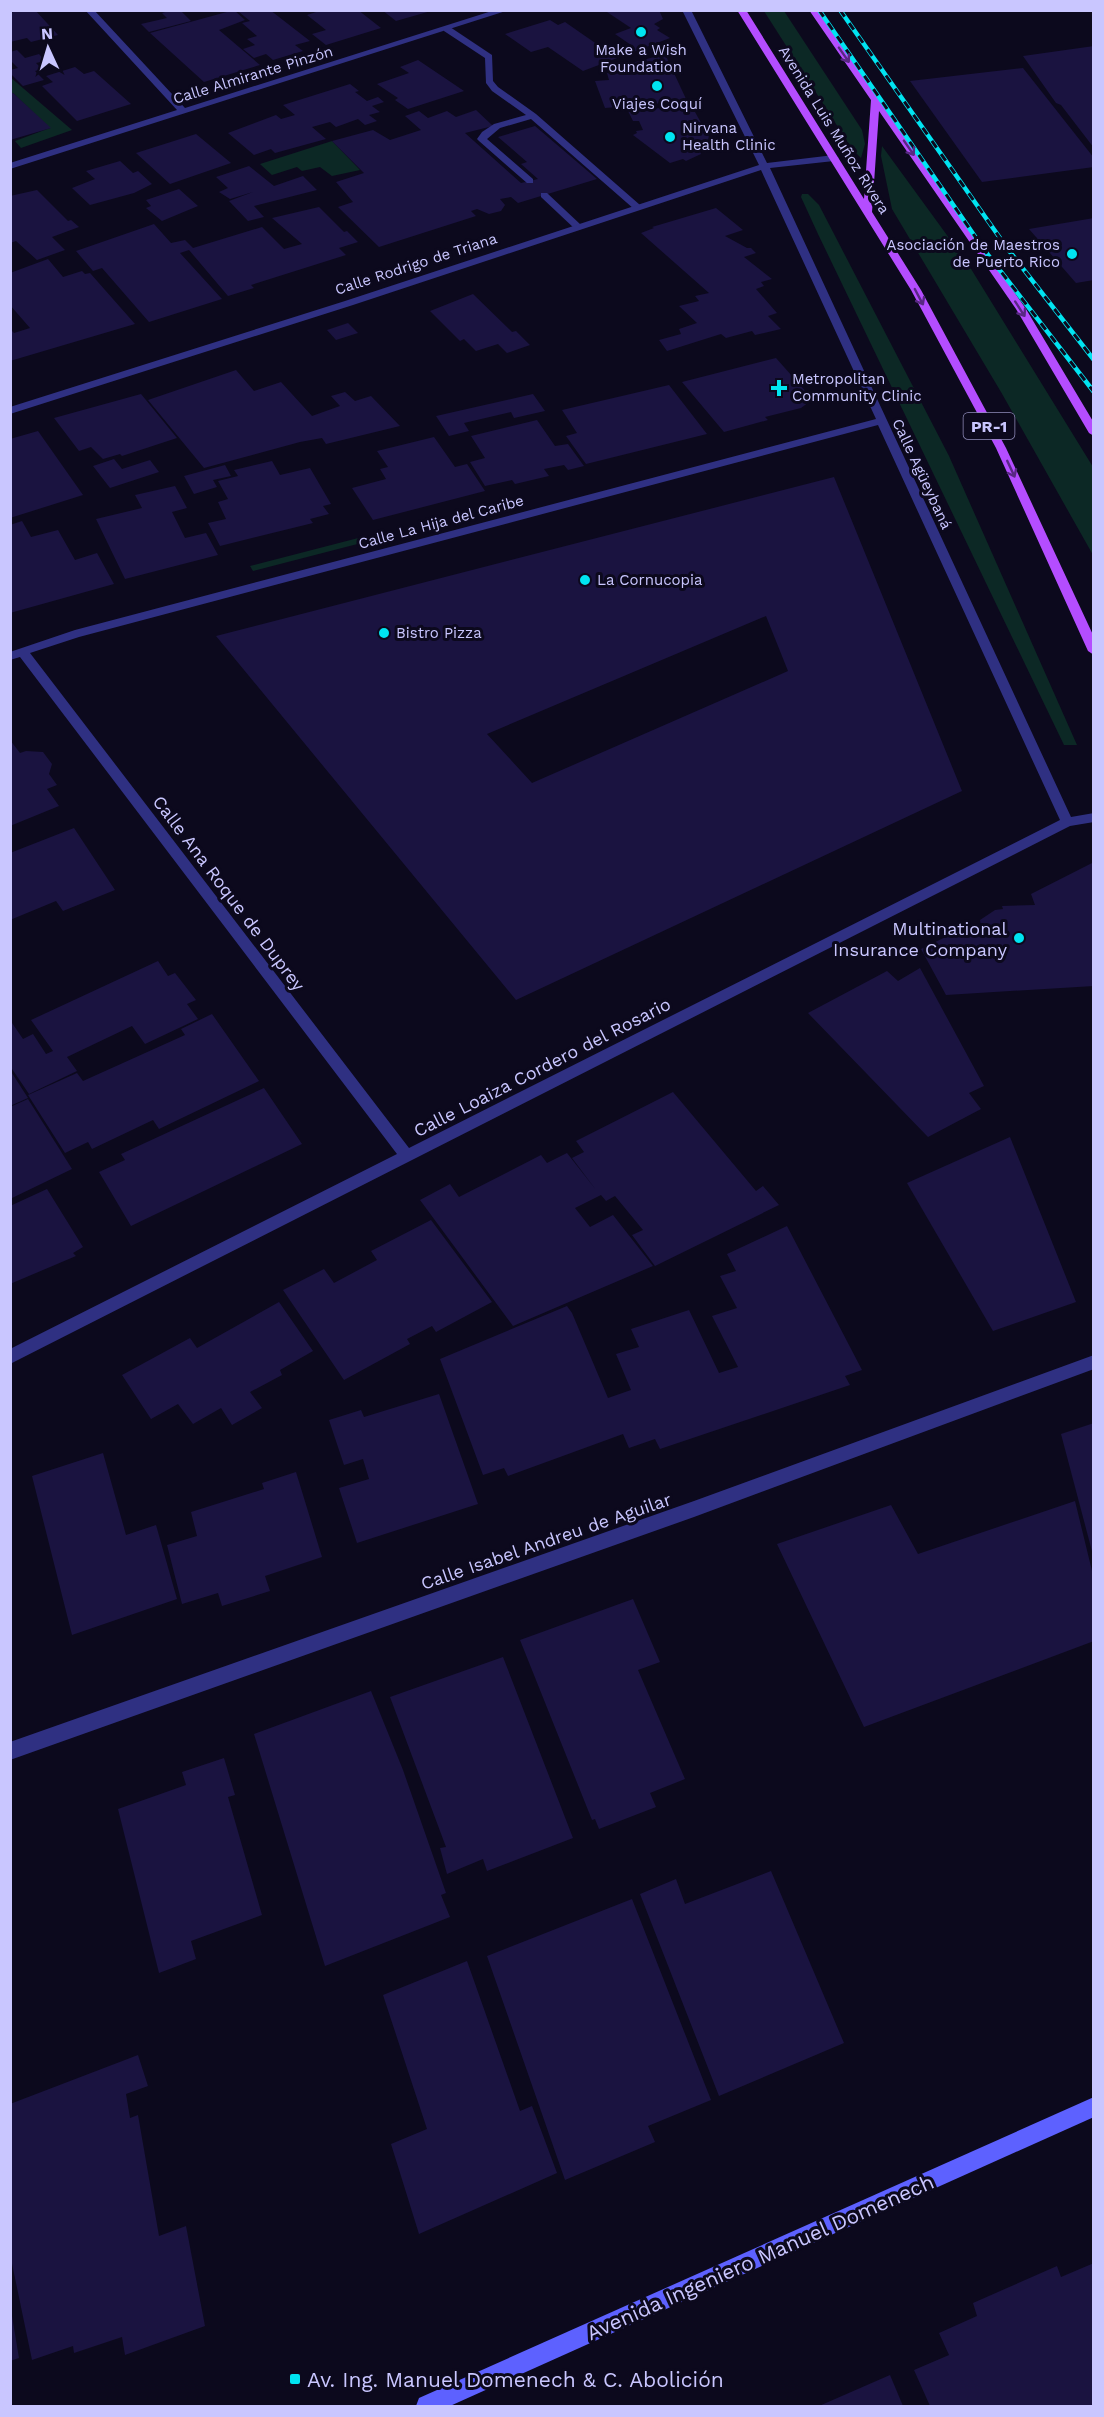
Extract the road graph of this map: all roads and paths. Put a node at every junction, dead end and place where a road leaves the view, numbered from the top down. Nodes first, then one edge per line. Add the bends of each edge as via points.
1 (89, 10) edge
2 (505, 10) edge
3 (686, 10) edge
4 (741, 10) edge
5 (813, 10) edge
6 (447, 29) junction
7 (875, 100) junction
8 (183, 111) junction
9 (533, 116) junction
10 (834, 158) junction
11 (10, 166) edge
12 (764, 166) junction
13 (530, 181) dead end
14 (544, 195) dead end
15 (638, 207) junction
16 (868, 210) junction
17 (578, 227) junction
18 (10, 411) edge
19 (881, 421) junction
20 (1094, 433) edge
21 (1094, 651) edge
22 (16, 653) edge
23 (1094, 817) edge
24 (1067, 822) junction
25 (407, 1157) junction
26 (10, 1357) edge
27 (1094, 1362) edge
28 (10, 1751) edge
29 (1094, 2107) edge
30 (427, 2406) edge

1 - 8 street
2 - 6 street, Calle Almirante Pinzón
3 - 12 street, Calle Agüeybaná
4 - 10 main road, Avenida Luis Muñoz Rivera / PR-1
5 -> 7 main road
6 - 8 street, Calle Almirante Pinzón
6 - 9 street via 489,57 489,81
7 - 16 main road
7 -> 20 main road via 1021,309
8 - 11 street, Calle Almirante Pinzón
9 - 13 street via 493,129 482,139
9 - 15 street
10 - 12 street, Calle Rodrigo de Triana
10 - 16 main road, Avenida Luis Muñoz Rivera / PR-1
12 - 15 street, Calle Rodrigo de Triana
12 - 19 street, Calle Agüeybaná
14 - 17 street
15 - 17 street, Calle Rodrigo de Triana
16 -> 21 main road, Avenida Luis Muñoz Rivera / PR-1 via 1001,448
17 - 18 street, Calle Rodrigo de Triana
19 - 22 street, Calle La Hija del Caribe via 75,634
19 - 24 street, Calle Agüeybaná
22 - 25 street, Calle Ana Roque de Duprey
23 - 24 street, Calle Loaiza Cordero del Rosario
24 - 25 street, Calle Loaiza Cordero del Rosario
25 - 26 street, Calle Loaiza Cordero del Rosario
27 - 28 street, Calle Isabel Andreu de Aguilar
29 - 30 street, Avenida Ingeniero Manuel Domenech

